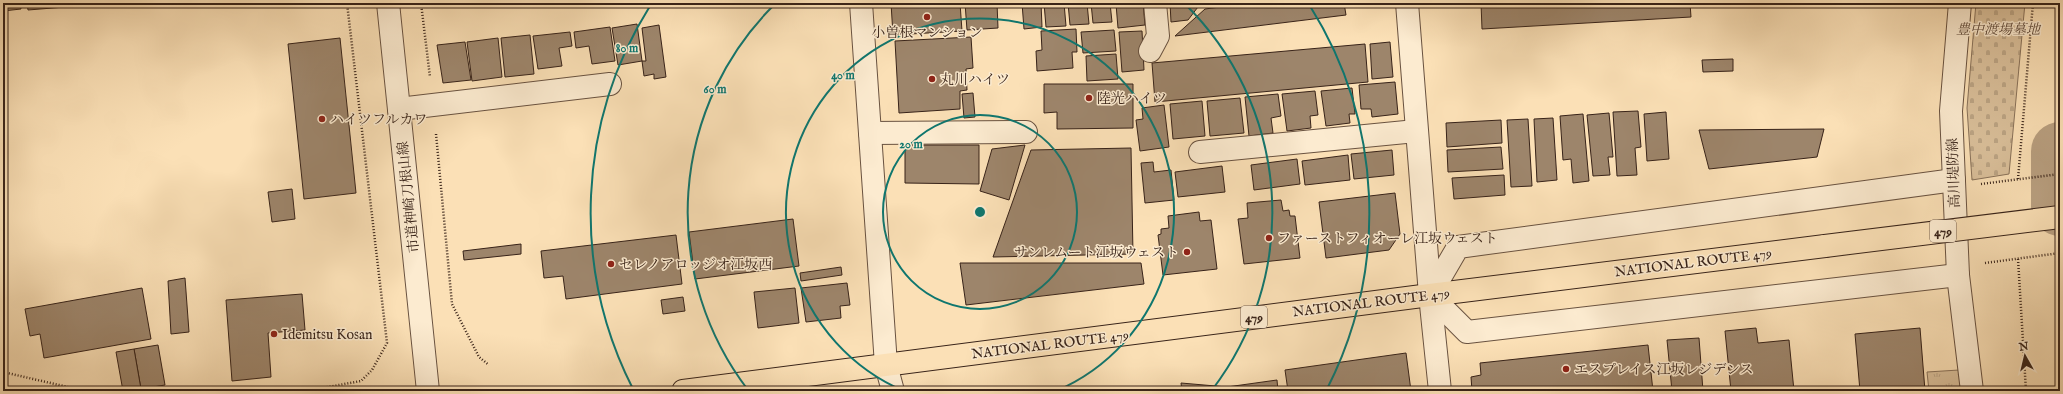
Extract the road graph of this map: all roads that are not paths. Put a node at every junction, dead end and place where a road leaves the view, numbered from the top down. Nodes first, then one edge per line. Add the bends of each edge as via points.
1 (388, 3) edge
2 (861, 3) edge
3 (1155, 3) edge
4 (1407, 3) edge
5 (1960, 3) edge
6 (1150, 51) dead end
7 (610, 84) dead end
8 (399, 109) junction
9 (1416, 130) junction
10 (1026, 132) dead end
11 (870, 133) junction
12 (1200, 152) dead end
13 (1954, 180) junction
14 (2060, 217) edge
15 (1958, 275) junction
16 (1430, 295) junction
17 (886, 365) junction
18 (428, 391) edge
19 (683, 391) edge
20 (893, 391) edge
21 (1440, 391) edge
22 (1972, 391) edge

1 - 8 street, 市道神崎刀根山線
2 - 11 street
3 - 6 street via 1158,36
4 - 9 street
5 - 13 street, 高川堤防線 via 1951,111
7 - 8 street
8 - 18 street, 市道神崎刀根山線
9 - 12 street
9 - 16 street
10 - 11 street
11 - 17 street
13 - 15 street, 高川堤防線
13 - 16 street via 1458,247
14 - 16 highway, NATIONAL ROUTE 479 / 479, bridge
15 - 16 street via 1467,332
15 - 22 street, 高川堤防線
16 - 17 highway, NATIONAL ROUTE 479 / 479
16 - 21 street
17 - 19 highway, NATIONAL ROUTE 479 / 479
17 - 20 street

